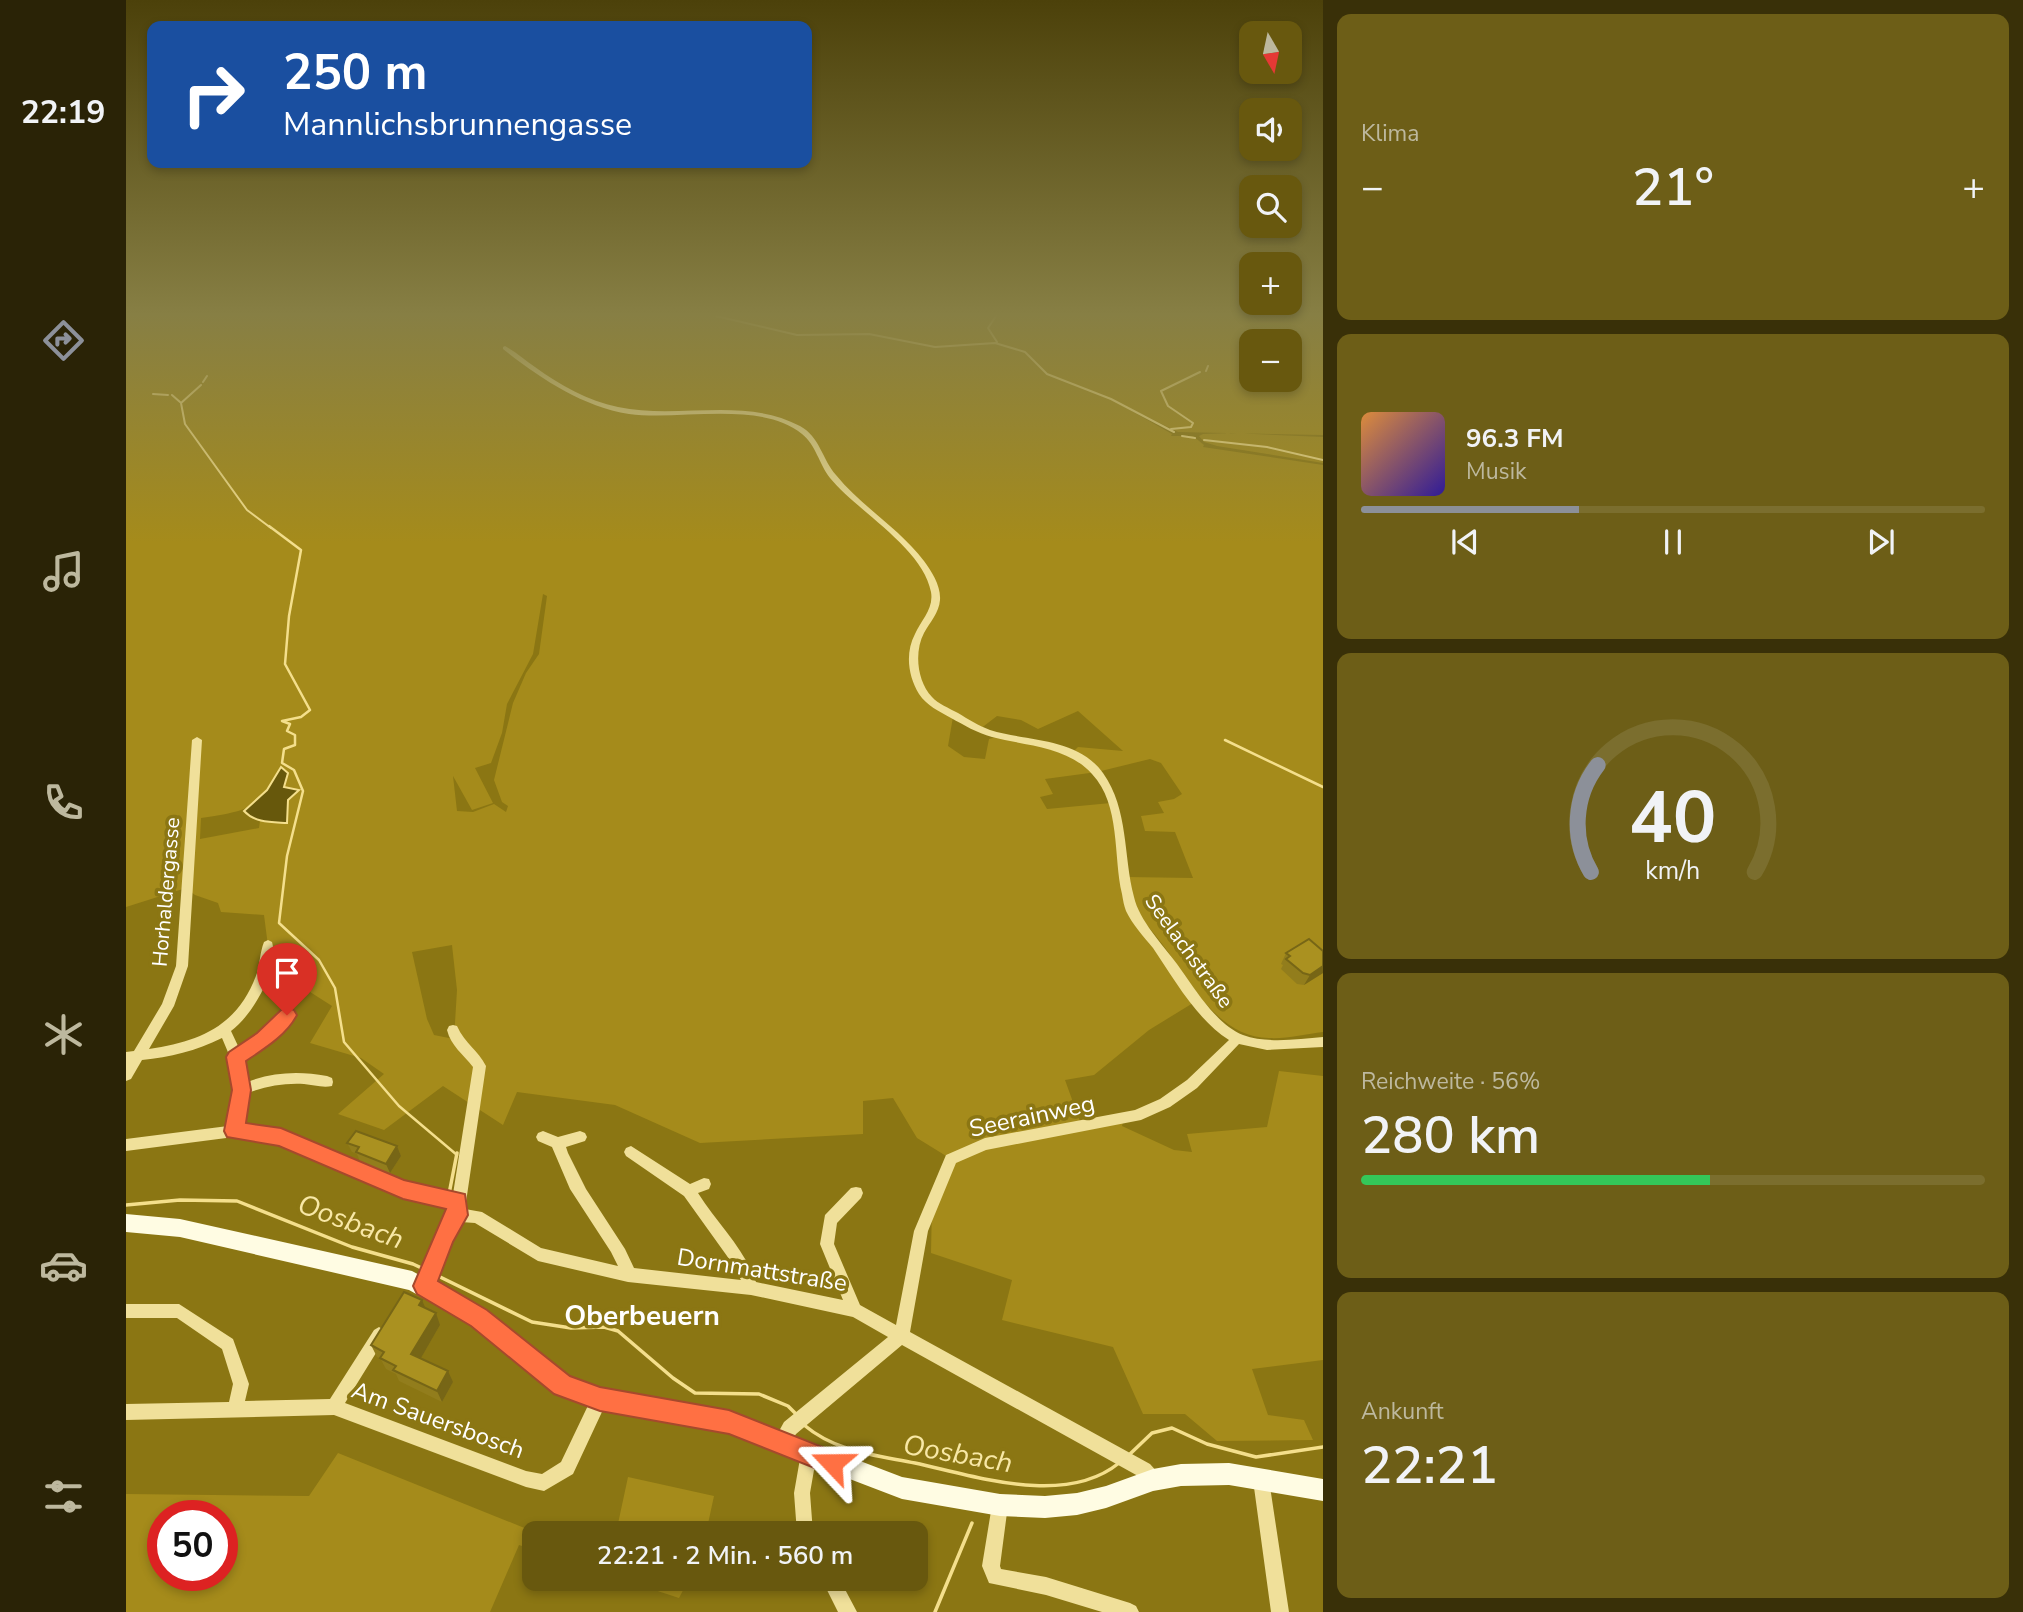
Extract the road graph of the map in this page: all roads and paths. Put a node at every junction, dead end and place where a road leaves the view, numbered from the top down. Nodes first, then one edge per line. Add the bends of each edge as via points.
1 (574, 391) edge
2 (197, 740) dead end
3 (268, 945) dead end
4 (287, 1015) dead end
5 (453, 1030) dead end
6 (225, 1031) junction
7 (1323, 1042) edge
8 (1233, 1044) dead end
9 (141, 1055) junction
10 (126, 1057) edge
11 (236, 1057) junction
12 (126, 1075) edge
13 (327, 1082) dead end
14 (242, 1090) junction
15 (234, 1131) junction
16 (580, 1137) dead end
17 (543, 1138) dead end
18 (558, 1143) junction
19 (126, 1145) edge
20 (631, 1153) dead end
21 (704, 1184) dead end
22 (690, 1191) junction
23 (856, 1193) dead end
24 (457, 1208) junction
25 (126, 1223) edge
26 (628, 1275) junction
27 (421, 1280) junction
28 (751, 1288) junction
29 (855, 1310) junction
30 (126, 1311) edge
31 (384, 1326) edge
32 (902, 1335) junction
33 (600, 1399) junction
34 (334, 1407) junction
35 (236, 1408) junction
36 (126, 1412) edge
37 (785, 1435) junction
38 (809, 1453) junction
39 (1149, 1475) junction
40 (1261, 1478) junction
41 (1323, 1490) edge
42 (1000, 1505) junction
43 (805, 1521) edge
44 (836, 1591) edge
45 (848, 1612) edge
46 (1130, 1612) edge
47 (1280, 1612) edge

1 - 7 street, Seelachstraße via 606,407 649,413 754,415 786,422 808,434 835,480 921,562 932,580 934,607 917,638 913,660 929,700 984,732 1063,749 1097,772 1111,797 1132,911 1219,1026 1236,1038 1259,1043
2 - 9 street, Horhaldergasse via 182,966 168,1006
3 - 6 street via 261,978 249,1003
4 - 11 street
5 - 24 street via 454,1039 480,1066
6 - 9 street via 174,1052
6 - 11 street
8 - 32 street, Seerainweg via 1166,1103 1136,1116 985,1144 951,1159 921,1231
9 - 10 street
9 - 12 street, Horhaldergasse
11 - 14 street
13 - 14 street via 300,1076 263,1080
14 - 15 street
15 - 19 street, Dornmattstraße
15 - 24 street, Dornmattstraße via 281,1137
16 - 18 street
17 - 18 street
18 - 26 street via 586,1202 625,1258
20 - 22 street
21 - 22 street
22 - 28 street via 747,1272
23 - 29 street via 831,1220 828,1244
24 - 26 street, Dornmattstraße via 538,1254
24 - 27 street
25 - 27 main road via 180,1228
26 - 28 street, Dornmattstraße
27 - 33 main road via 479,1318 563,1385
28 - 29 street, Dornmattstraße
29 - 32 street, Dornmattstraße
30 - 35 street via 179,1311 228,1344 241,1384
31 - 34 street
32 - 37 street
32 - 39 street, Dornmattstraße
33 - 34 street, Am Sauersbosch via 566,1468 544,1483
33 - 37 main road
34 - 35 street, Am Sauersbosch
35 - 36 street, Am Sauersbosch
37 - 38 main road
38 - 42 main road via 902,1488
38 - 43 street via 802,1493
39 - 40 main road
39 - 42 main road via 1106,1497 1077,1504
40 - 41 main road
40 - 47 street
42 - 46 street via 991,1566 995,1577 1046,1586
44 - 45 street

